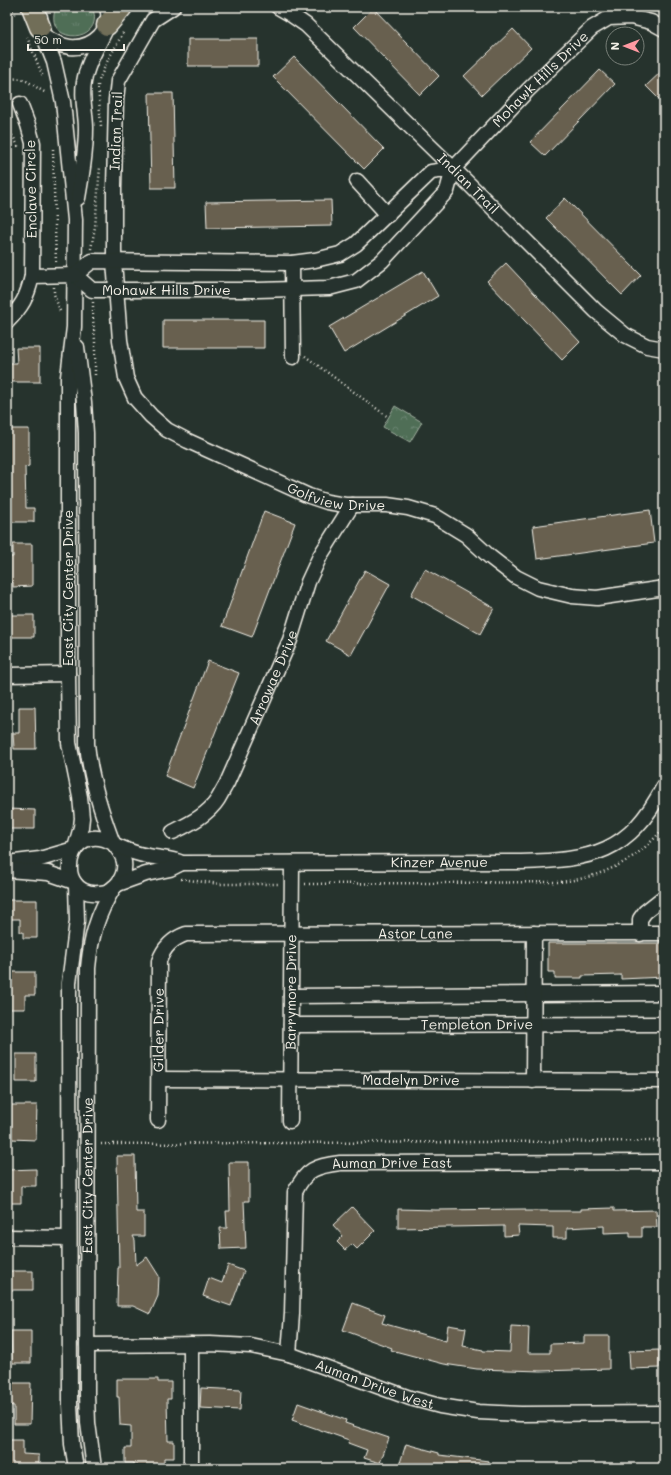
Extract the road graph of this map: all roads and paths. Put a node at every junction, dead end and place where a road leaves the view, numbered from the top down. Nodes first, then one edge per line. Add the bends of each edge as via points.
1 (10, 7) edge
2 (41, 7) edge
3 (122, 7) edge
4 (173, 7) edge
5 (278, 7) edge
6 (26, 14) edge
7 (112, 22) edge
8 (664, 29) edge
9 (37, 33) junction
10 (44, 80) dead end
11 (7, 81) edge
12 (45, 86) dead end
13 (47, 93) junction
14 (47, 98) dead end
15 (20, 104) dead end
16 (101, 127) dead end
17 (7, 129) edge
18 (53, 143) dead end
19 (20, 155) dead end
20 (100, 164) dead end
21 (453, 169) junction
22 (357, 181) dead end
23 (388, 214) junction
24 (75, 220) junction
25 (92, 261) junction
26 (292, 263) junction
27 (114, 268) junction
28 (55, 275) junction
29 (75, 275) junction
30 (32, 276) junction
31 (115, 289) junction
32 (293, 289) junction
33 (7, 322) edge
34 (74, 327) junction
35 (664, 349) edge
36 (293, 352) joint
37 (388, 417) dead end
38 (352, 505) junction
39 (664, 588) edge
40 (68, 674) junction
41 (7, 675) edge
42 (664, 786) edge
43 (664, 827) edge
44 (173, 832) dead end
45 (114, 844) junction
46 (75, 848) junction
47 (7, 863) edge
48 (182, 863) junction
49 (292, 863) junction
50 (7, 870) edge
51 (180, 879) dead end
52 (75, 883) junction
53 (291, 884) junction
54 (116, 886) junction
55 (664, 897) edge
56 (534, 933) junction
57 (664, 933) edge
58 (291, 934) junction
59 (640, 934) junction
60 (169, 944) joint
61 (664, 993) edge
62 (533, 994) junction
63 (291, 996) junction
64 (533, 1024) junction
65 (664, 1024) edge
66 (291, 1025) junction
67 (159, 1079) junction
68 (290, 1080) junction
69 (533, 1081) junction
70 (664, 1081) edge
71 (158, 1120) dead end
72 (290, 1121) dead end
73 (664, 1141) edge
74 (97, 1144) dead end
75 (664, 1162) edge
76 (7, 1237) edge
77 (69, 1238) junction
78 (191, 1344) junction
79 (87, 1345) junction
80 (289, 1354) junction
81 (664, 1413) edge
82 (76, 1468) edge
83 (94, 1468) edge
84 (191, 1468) edge

1 - 6 path
2 - 9 street
3 - 7 highway
4 - 27 street, Indian Trail via 153,20 118,81
5 - 21 street, Indian Trail via 306,25
6 - 9 highway
7 - 9 street via 94,42 80,47 64,46
7 - 16 path via 98,94
7 - 24 street, East City Center Drive via 88,67 84,82 86,147
8 - 21 street, Mohawk Hills Drive via 651,22 631,17 609,18 592,28 528,90
9 - 10 path
9 - 24 street, East City Center Drive via 54,62 63,102
11 - 13 path via 22,78
12 - 13 path
13 - 14 path
15 - 30 street, Enclave Circle via 33,143
17 - 19 path via 19,147
18 - 28 path
20 - 25 path via 91,248
21 - 23 street, Mohawk Hills Drive via 431,172
21 - 32 street, Mohawk Hills Drive via 447,192 382,261 356,281 330,288
21 - 35 street, Indian Trail via 596,311 625,335 647,346
22 - 23 street
23 - 26 street, Mohawk Hills Drive via 356,244 340,254
24 - 29 street, East City Center Drive
25 - 27 street, Mohawk Hills Drive
25 - 29 street
26 - 27 street, Mohawk Hills Drive
26 - 32 street
27 - 31 street, Golfview Drive
28 - 29 street
28 - 30 street
29 - 31 street, Mohawk Hills Drive via 92,290
29 - 34 street, East City Center Drive
30 - 33 street, Enclave Circle via 22,305
31 - 32 street, Mohawk Hills Drive
31 - 38 street, Golfview Drive via 126,378 136,398 151,416 167,430 188,441 309,496 327,502
32 - 36 street
34 - 40 street, East City Center Drive via 68,377
34 - 45 street, East City Center Drive via 86,432 87,744 97,795
36 - 37 path
38 - 39 street, Golfview Drive via 394,506 435,516 466,535 516,576 538,588 572,596 596,598
38 - 44 street, Arrowae Drive via 320,556 290,640 227,782 217,800 205,813
40 - 41 street
40 - 46 street, East City Center Drive via 70,751 82,818
42 - 49 street, Kinzer Avenue via 646,817 628,836 605,850 580,858 521,862
43 - 53 path via 627,860 602,873 579,880
45 - 46 street via 93,838
45 - 48 street, Kinzer Avenue via 141,854
45 - 54 street via 123,856 124,864 122,878
46 - 47 street via 40,859
46 - 52 street via 70,856 69,865
48 - 49 street, Kinzer Avenue
48 - 54 street, Kinzer Avenue via 174,868 146,874
49 - 53 street, Barrymore Drive
50 - 52 street via 48,873
51 - 53 path via 220,884
52 - 54 street via 95,894
52 - 77 street, East City Center Drive via 77,921 69,983
53 - 58 street, Barrymore Drive
54 - 79 street, East City Center Drive via 102,907 96,922 88,968
55 - 59 street via 640,919
56 - 58 street, Astor Lane
56 - 59 street, Astor Lane
56 - 62 street
57 - 59 street, Astor Lane
58 - 60 street, Astor Lane via 186,934
58 - 63 street, Barrymore Drive
60 - 67 street, Gilder Drive via 159,961
61 - 62 street, Templeton Drive
62 - 63 street, Templeton Drive
62 - 64 street
63 - 66 street, Barrymore Drive
64 - 65 street, Templeton Drive
64 - 66 street, Templeton Drive
64 - 69 street
66 - 68 street, Barrymore Drive
67 - 68 street, Madelyn Drive
67 - 71 street, Gilder Drive
68 - 69 street, Madelyn Drive
68 - 72 street, Barrymore Drive
69 - 70 street, Madelyn Drive
73 - 74 path
75 - 80 street, Auman Drive East via 322,1165 301,1179 295,1192
76 - 77 street
77 - 82 street, East City Center Drive via 70,1404
78 - 79 street, Auman Drive West
78 - 80 street, Auman Drive West via 233,1344
78 - 84 street
79 - 83 street, East City Center Drive via 88,1423
80 - 81 street, Auman Drive West via 410,1398 478,1412

